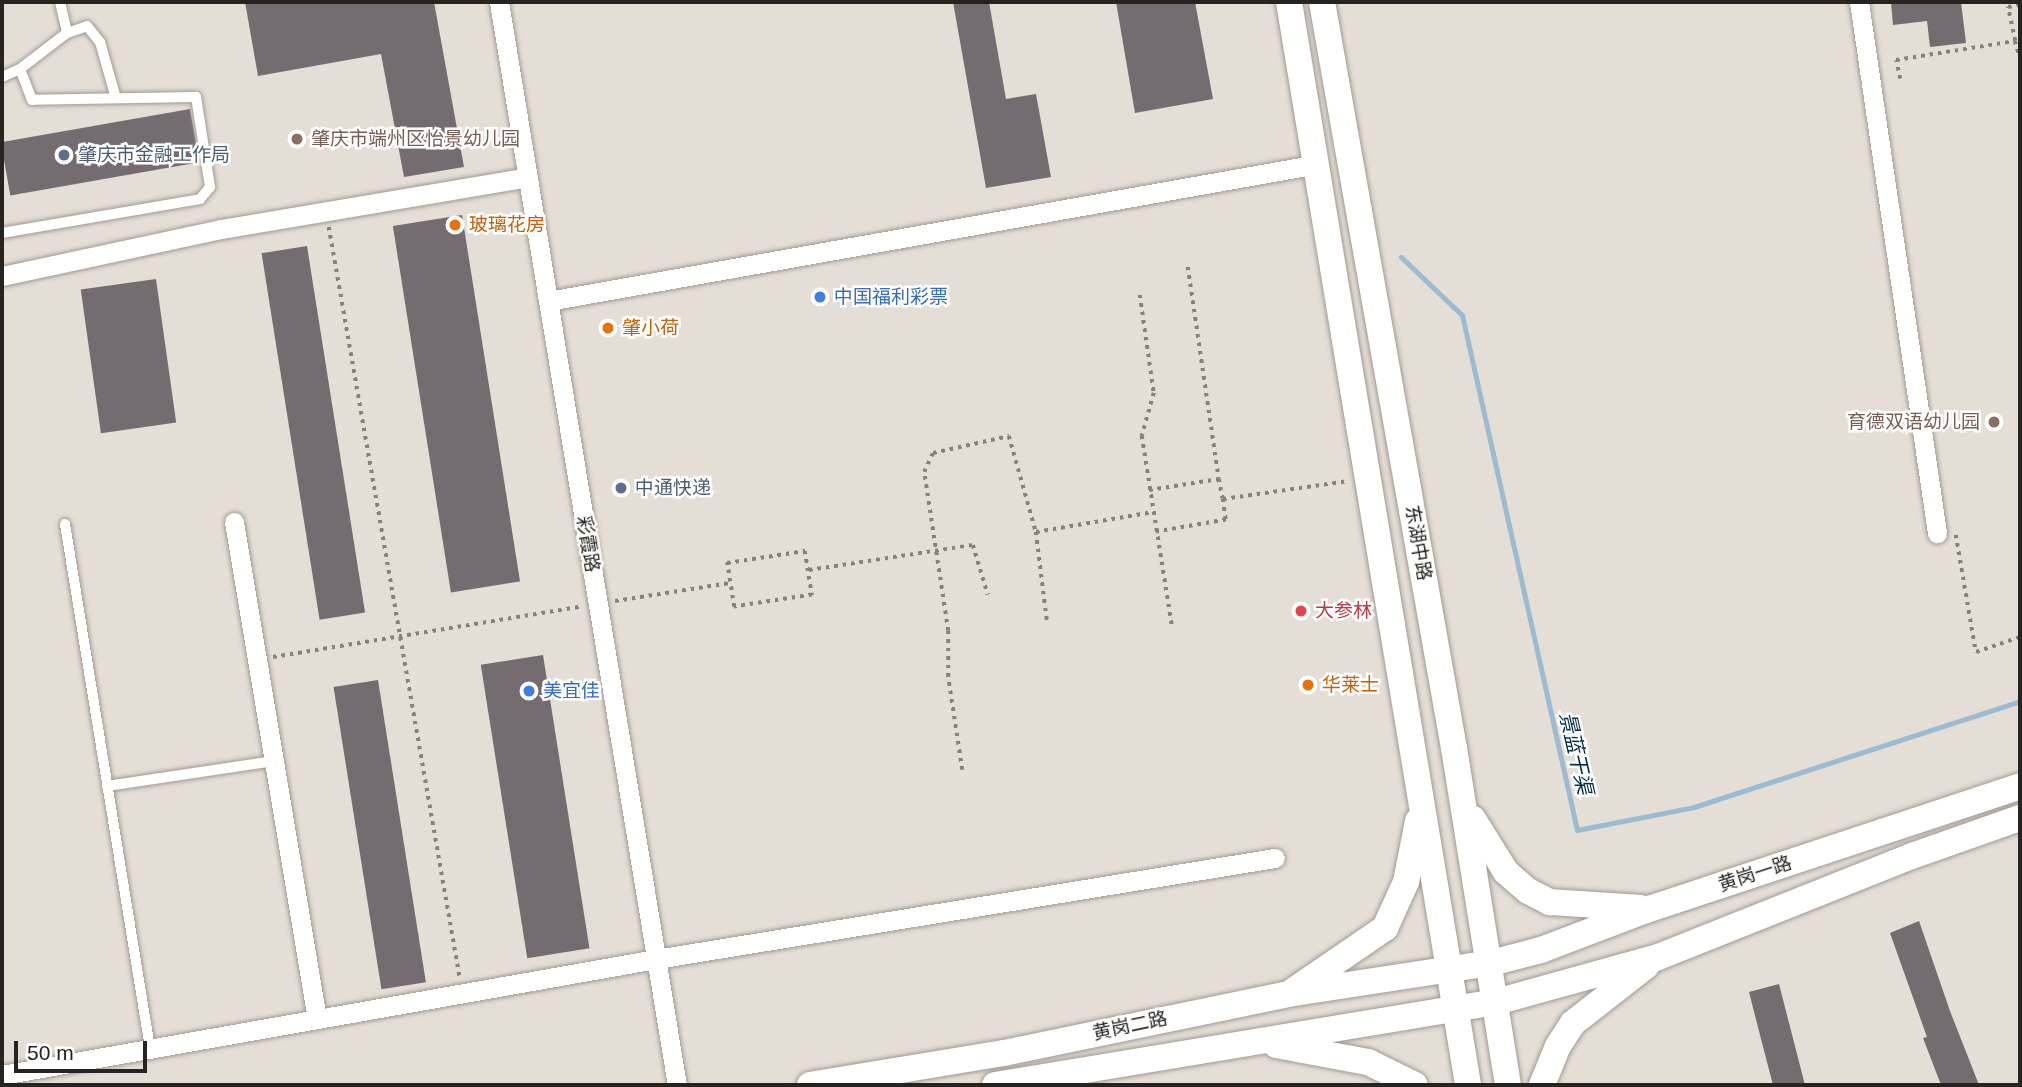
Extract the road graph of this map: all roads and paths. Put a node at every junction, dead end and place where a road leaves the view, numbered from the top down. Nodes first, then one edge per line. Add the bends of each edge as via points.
1 (60, 2) edge
2 (499, 2) edge
3 (1289, 2) edge
4 (1322, 2) edge
5 (1859, 2) edge
6 (2020, 5) edge
7 (66, 33) junction
8 (2015, 41) junction
9 (2020, 57) edge
10 (20, 69) junction
11 (2, 76) edge
12 (1900, 79) dead end
13 (116, 98) junction
14 (1318, 164) junction
15 (528, 177) junction
16 (326, 211) junction
17 (2, 233) edge
18 (1188, 267) dead end
19 (2, 276) edge
20 (1140, 295) dead end
21 (548, 301) junction
22 (1369, 477) junction
23 (1219, 479) junction
24 (1149, 490) junction
25 (1223, 499) junction
26 (1153, 512) junction
27 (1953, 521) dead end
28 (234, 522) dead end
29 (65, 524) dead end
30 (1035, 532) junction
31 (1156, 532) junction
32 (1937, 533) dead end
33 (936, 551) junction
34 (808, 570) junction
35 (730, 583) junction
36 (988, 595) dead end
37 (598, 604) junction
38 (1047, 620) dead end
39 (1172, 625) dead end
40 (400, 636) junction
41 (2020, 637) edge
42 (257, 659) junction
43 (1454, 748) junction
44 (1415, 754) junction
45 (274, 761) junction
46 (962, 770) dead end
47 (107, 786) junction
48 (2020, 786) edge
49 (1421, 795) junction
50 (1463, 801) junction
51 (2020, 818) edge
52 (1275, 858) dead end
53 (1649, 909) junction
54 (1658, 957) junction
55 (656, 959) junction
56 (1491, 963) junction
57 (1450, 971) junction
58 (462, 993) junction
59 (1288, 994) junction
60 (1496, 1002) junction
61 (1456, 1009) junction
62 (317, 1019) junction
63 (1254, 1041) junction
64 (150, 1048) junction
65 (2, 1075) edge
66 (677, 1085) edge
67 (810, 1085) edge
68 (995, 1085) edge
69 (1415, 1085) edge
70 (1468, 1085) edge
71 (1508, 1085) edge
72 (1542, 1085) edge

1 - 7 lane
2 - 15 street, 彩霞路
3 - 14 main road, 东湖中路
4 - 43 main road, 东湖中路
5 - 32 street
6 - 8 path via 2008,7
7 - 10 lane
7 - 13 lane via 87,26 100,42
8 - 9 path
8 - 12 path via 1896,60
10 - 11 lane
10 - 13 lane via 32,100
13 - 17 lane via 196,97 210,187 200,199
14 - 21 street
14 - 22 main road, 东湖中路
15 - 16 street
15 - 21 street, 彩霞路
16 - 19 street
16 - 40 path
18 - 23 path
20 - 24 path via 1154,393 1142,436
21 - 37 street, 彩霞路
22 - 25 path
22 - 44 main road, 东湖中路
23 - 24 path
23 - 25 path
24 - 26 path
25 - 31 path via 1226,520
26 - 30 path
26 - 31 path
27 - 41 path via 1976,652
28 - 42 street
29 - 47 lane
30 - 33 path via 1009,436 933,453 924,472
30 - 38 path
31 - 39 path
33 - 34 path
33 - 36 path via 973,545
33 - 46 path
34 - 35 path via 805,551 727,563
34 - 35 path via 812,595 734,607
35 - 37 path
37 - 40 path
37 - 55 street, 彩霞路
40 - 42 path
40 - 58 path
42 - 45 street
43 - 44 main road
43 - 50 main road, 东湖中路
44 - 49 main road, 东湖中路
45 - 47 lane
45 - 62 street
47 - 64 lane
48 - 53 main road, 黄岗一路
49 - 57 main road, 东湖中路
49 - 59 main road via 1406,882 1385,928
50 - 53 main road via 1489,849 1528,891 1550,902
50 - 56 main road, 东湖中路
51 - 54 main road, 黄岗一路
52 - 55 street
53 - 56 main road, 黄岗一路 via 1541,950
54 - 60 main road, 黄岗一路
54 - 72 main road via 1573,1023
55 - 58 street
55 - 66 street, 彩霞路
56 - 57 main road, 黄岗一路
56 - 60 main road, 东湖中路
57 - 59 main road, 黄岗二路
57 - 61 main road, 东湖中路
58 - 62 street
59 - 67 main road, 黄岗二路 via 1004,1053
60 - 61 main road, 黄岗一路
60 - 71 main road, 东湖中路
61 - 63 main road, 黄岗二路
61 - 70 main road, 东湖中路
62 - 64 street
63 - 68 main road, 黄岗二路
63 - 69 main road via 1368,1062
64 - 65 street

